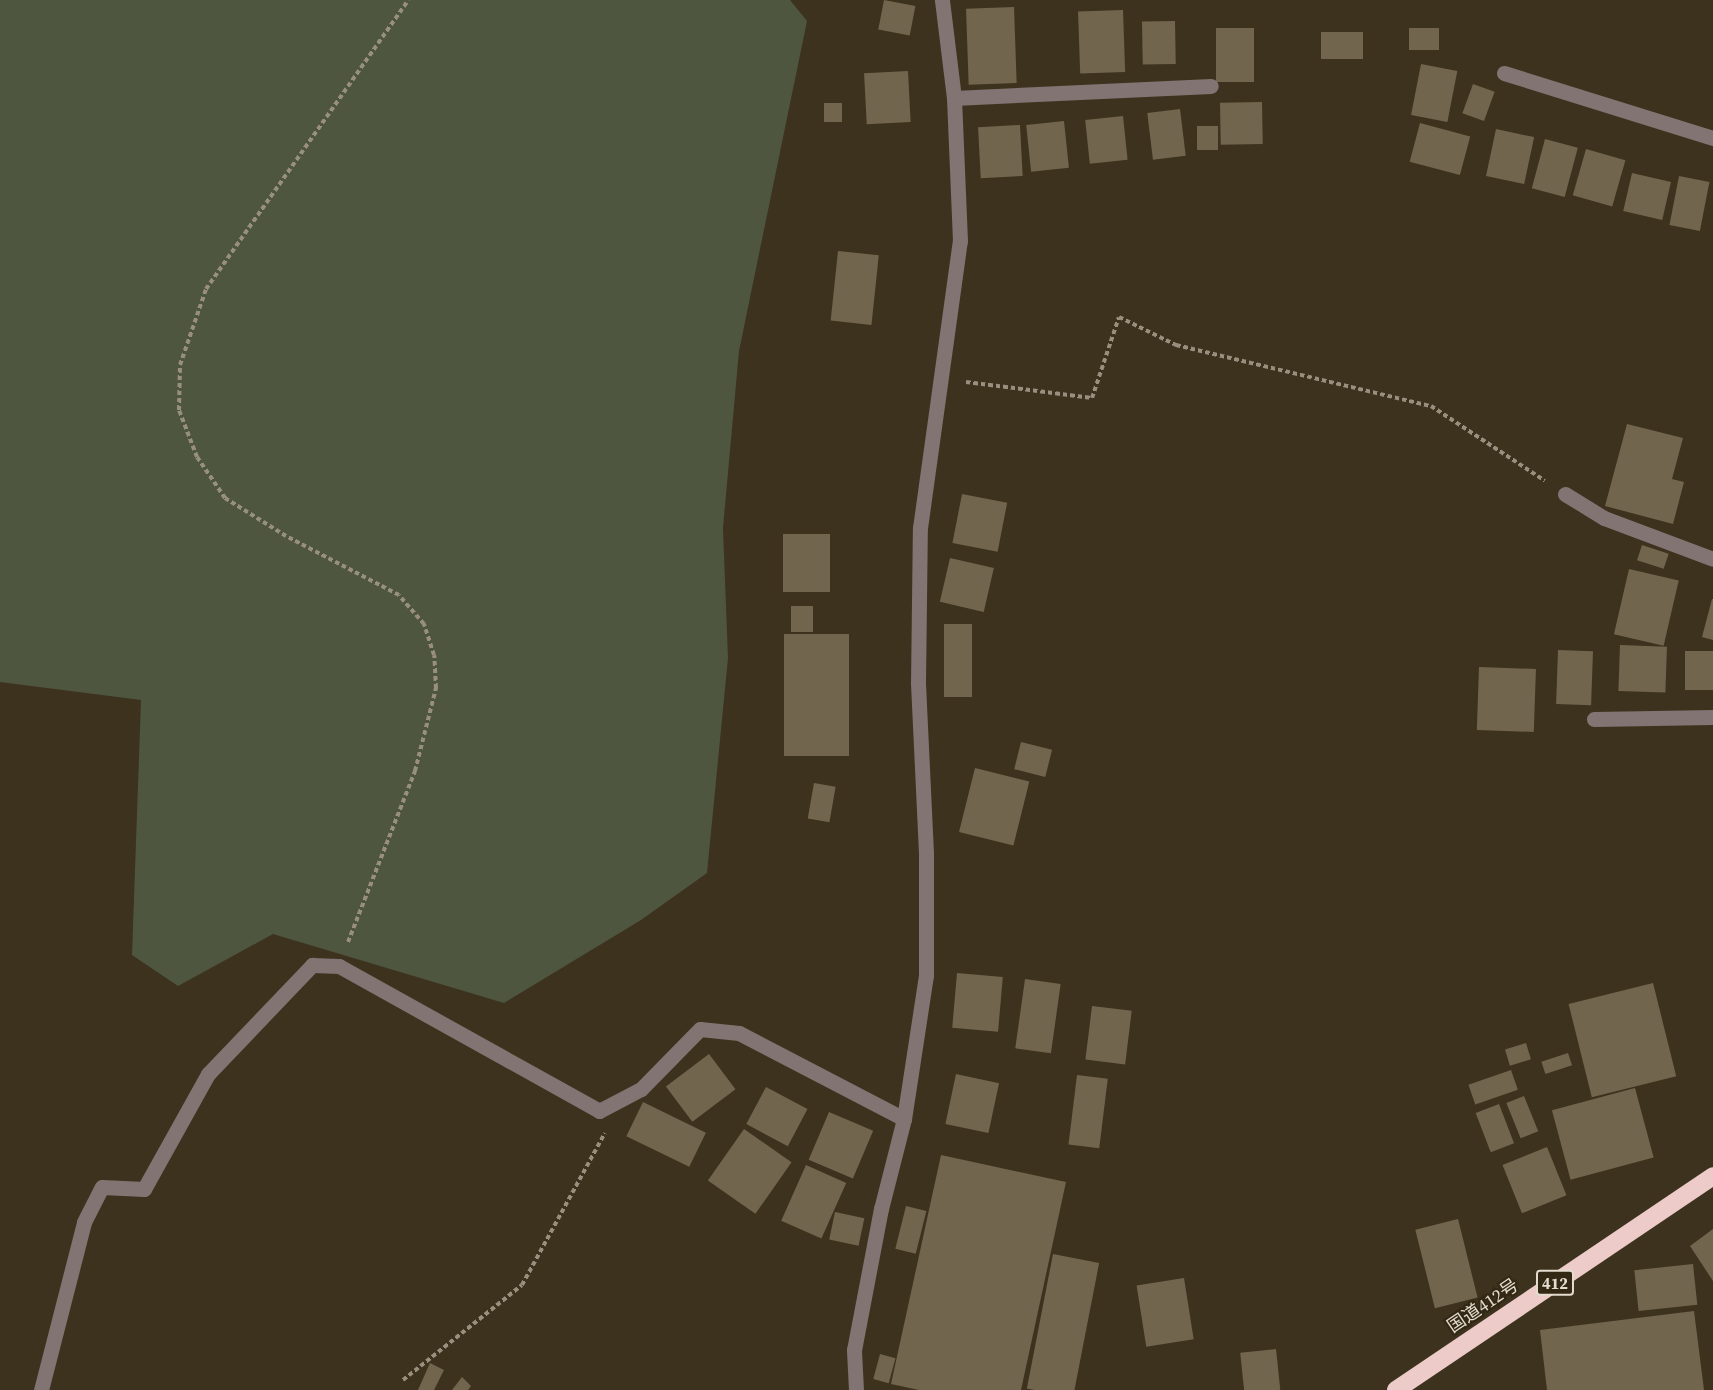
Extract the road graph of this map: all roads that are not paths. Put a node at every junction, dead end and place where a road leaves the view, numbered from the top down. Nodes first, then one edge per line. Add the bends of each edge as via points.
1 (942, 0) edge
2 (1504, 73) dead end
3 (1211, 86) dead end
4 (954, 98) junction
5 (1713, 138) edge
6 (1565, 494) road end
7 (1713, 559) edge
8 (1713, 717) edge
9 (1594, 719) dead end
10 (904, 1119) junction
11 (1713, 1176) edge
12 (41, 1390) edge
13 (856, 1390) edge
14 (1396, 1390) edge

1 - 4 street
2 - 5 street
3 - 4 street
4 - 10 street via 960,241 920,528 918,683 926,853 926,975
6 - 7 street via 1604,518
8 - 9 street
10 - 12 street via 739,1033 700,1029 641,1089 599,1111 339,966 312,965 208,1074 144,1189 102,1187 84,1222
10 - 13 street via 881,1209 854,1350
11 - 14 highway, 国道412号 / 412

